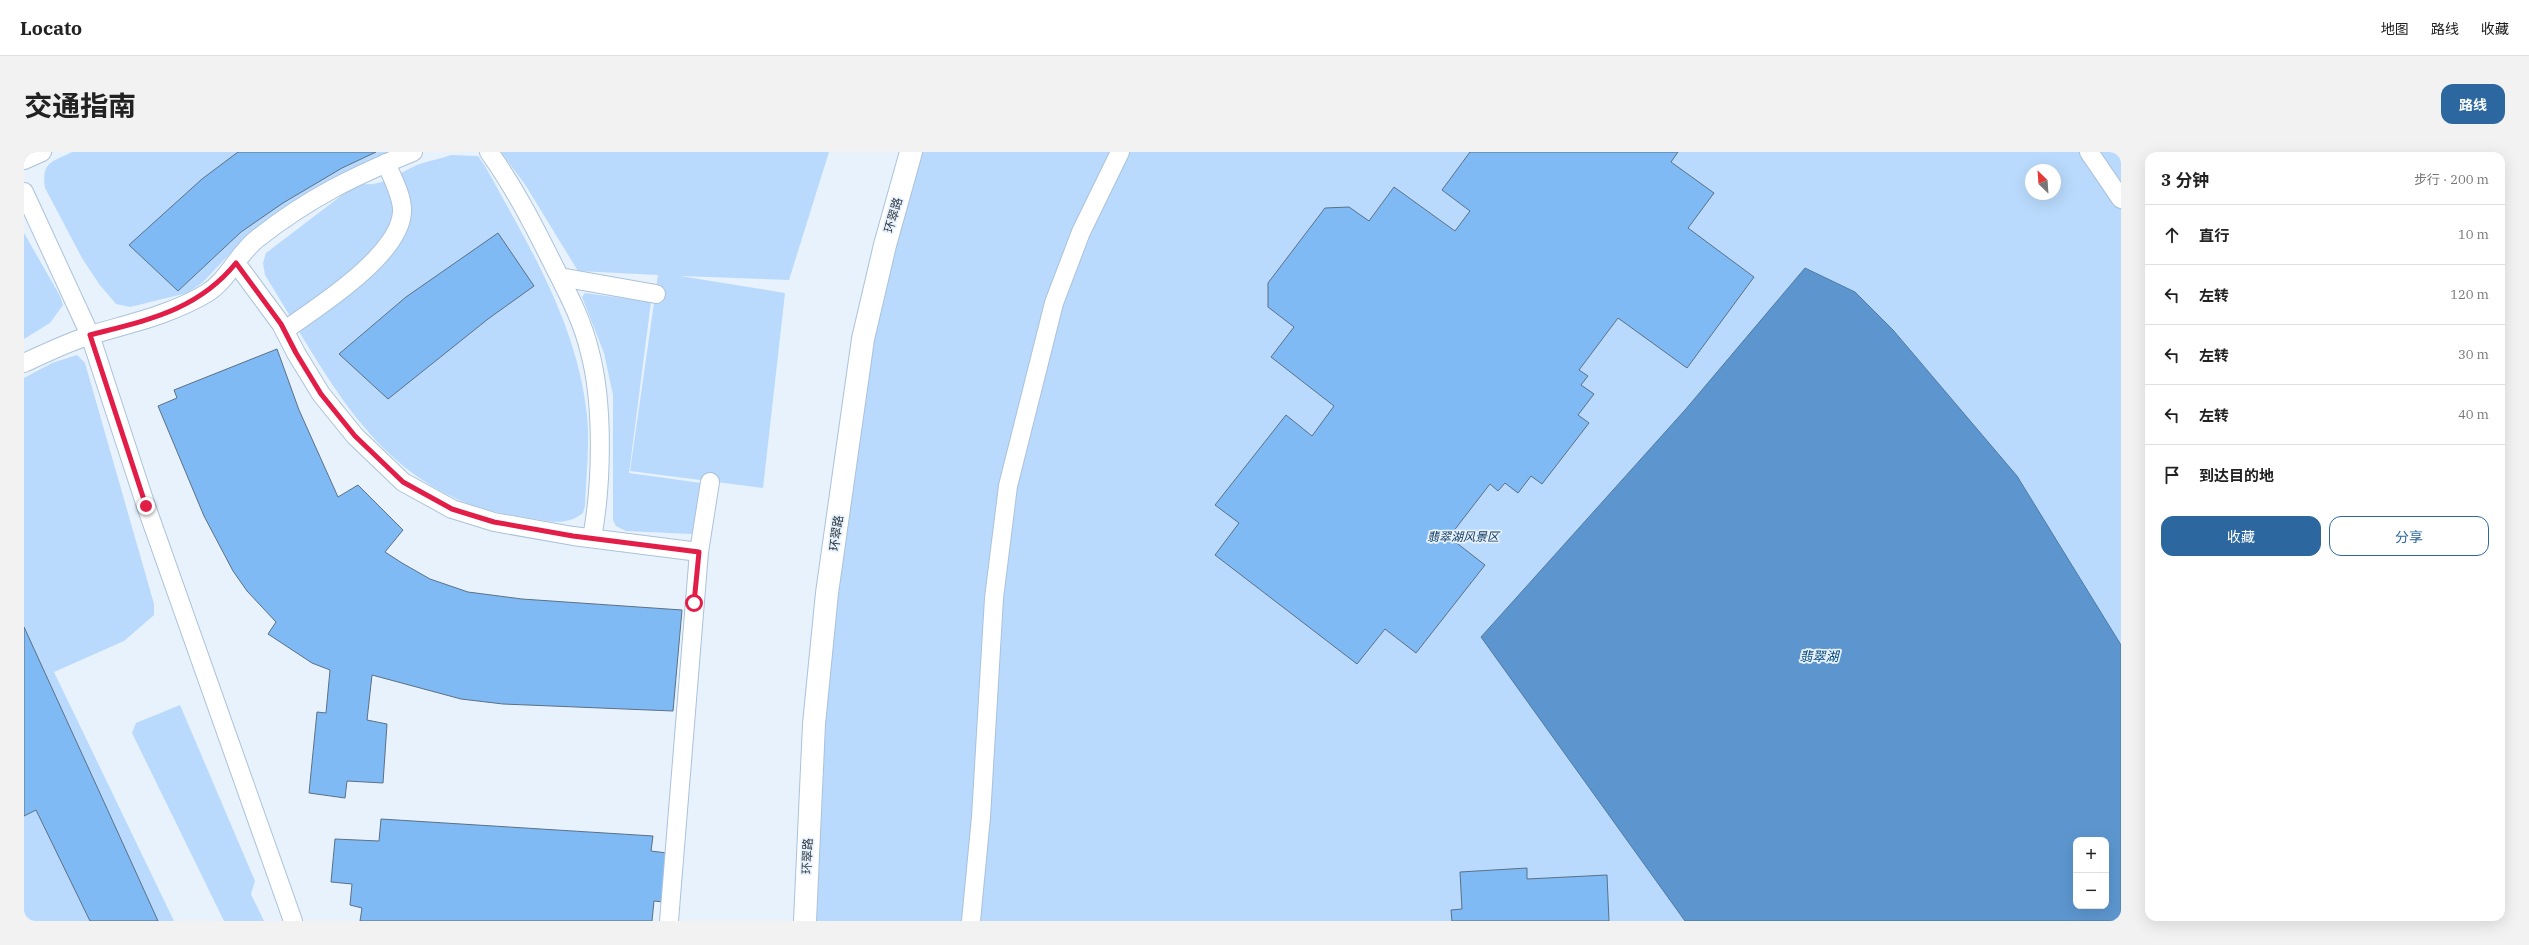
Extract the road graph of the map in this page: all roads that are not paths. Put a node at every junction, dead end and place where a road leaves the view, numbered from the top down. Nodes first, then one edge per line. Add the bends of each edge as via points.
1 (42, 152) edge
2 (413, 152) edge
3 (489, 152) edge
4 (911, 152) edge
5 (1120, 152) edge
6 (2089, 152) edge
7 (24, 160) edge
8 (386, 163) junction
9 (24, 192) edge
10 (2121, 199) edge
11 (236, 263) junction
12 (560, 277) junction
13 (656, 294) dead end
14 (285, 330) junction
15 (90, 335) junction
16 (24, 363) edge
17 (710, 482) dead end
18 (592, 538) junction
19 (699, 552) junction
20 (293, 921) edge
21 (668, 921) edge
22 (805, 921) edge
23 (971, 921) edge

1 - 7 lane
2 - 8 lane
3 - 12 lane via 514,187
4 - 22 street, 环翠路 via 885,245 863,339 827,593 814,724
5 - 23 lane via 1081,232 1054,303 1008,486 994,598 981,817
6 - 10 lane
8 - 11 lane via 302,205 257,238
8 - 14 lane via 403,210 401,222 392,242 357,277
9 - 15 lane
11 - 14 lane
11 - 15 lane via 208,292 178,308
12 - 13 lane
12 - 18 lane via 589,348 598,388 599,502
14 - 18 lane via 321,394 355,436 403,482 452,509 494,522
15 - 16 lane
15 - 20 lane via 146,506
17 - 19 lane
18 - 19 lane
19 - 21 lane

